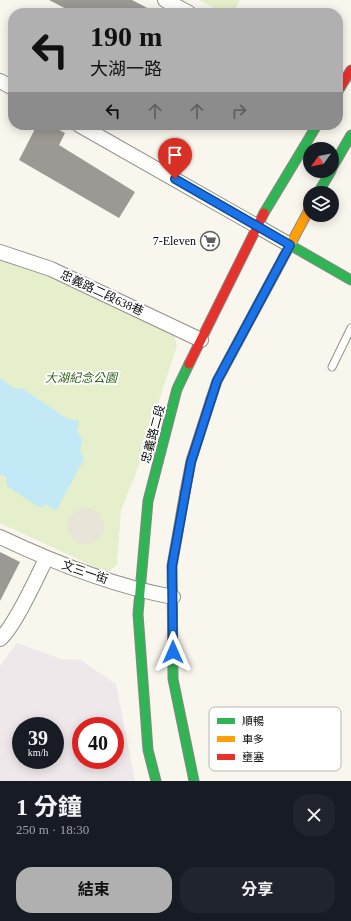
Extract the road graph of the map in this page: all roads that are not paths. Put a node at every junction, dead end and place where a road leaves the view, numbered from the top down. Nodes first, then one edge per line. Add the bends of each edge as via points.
1 (165, 0) edge
2 (180, 8) edge
3 (351, 70) edge
4 (343, 83) edge
5 (88, 130) edge
6 (314, 130) edge
7 (351, 135) edge
8 (339, 156) edge
9 (303, 221) edge
10 (257, 225) junction
11 (290, 245) junction
12 (0, 252) edge
13 (351, 280) edge
14 (351, 328) edge
15 (201, 340) junction
16 (332, 367) dead end
17 (0, 537) edge
18 (46, 559) junction
19 (140, 591) junction
20 (173, 597) junction
21 (0, 639) edge
22 (156, 781) edge
23 (194, 781) edge

1 - 2 street
3 - 4 street
5 - 10 street
6 - 10 street, 忠義路二段
7 - 8 street
9 - 11 street
10 - 11 street
10 - 15 street, 忠義路二段
11 - 13 street
11 - 20 street via 217,381 191,462 172,566
12 - 15 street, 忠義路二段638巷 via 51,269
14 - 16 lane
15 - 19 street, 忠義路二段 via 177,389 148,501
17 - 18 street, 文三一街
18 - 19 street, 文三一街
18 - 21 street via 19,611
19 - 20 street, 文三一街
19 - 22 street, 忠義路二段 via 138,614 148,750
20 - 23 street via 173,679

